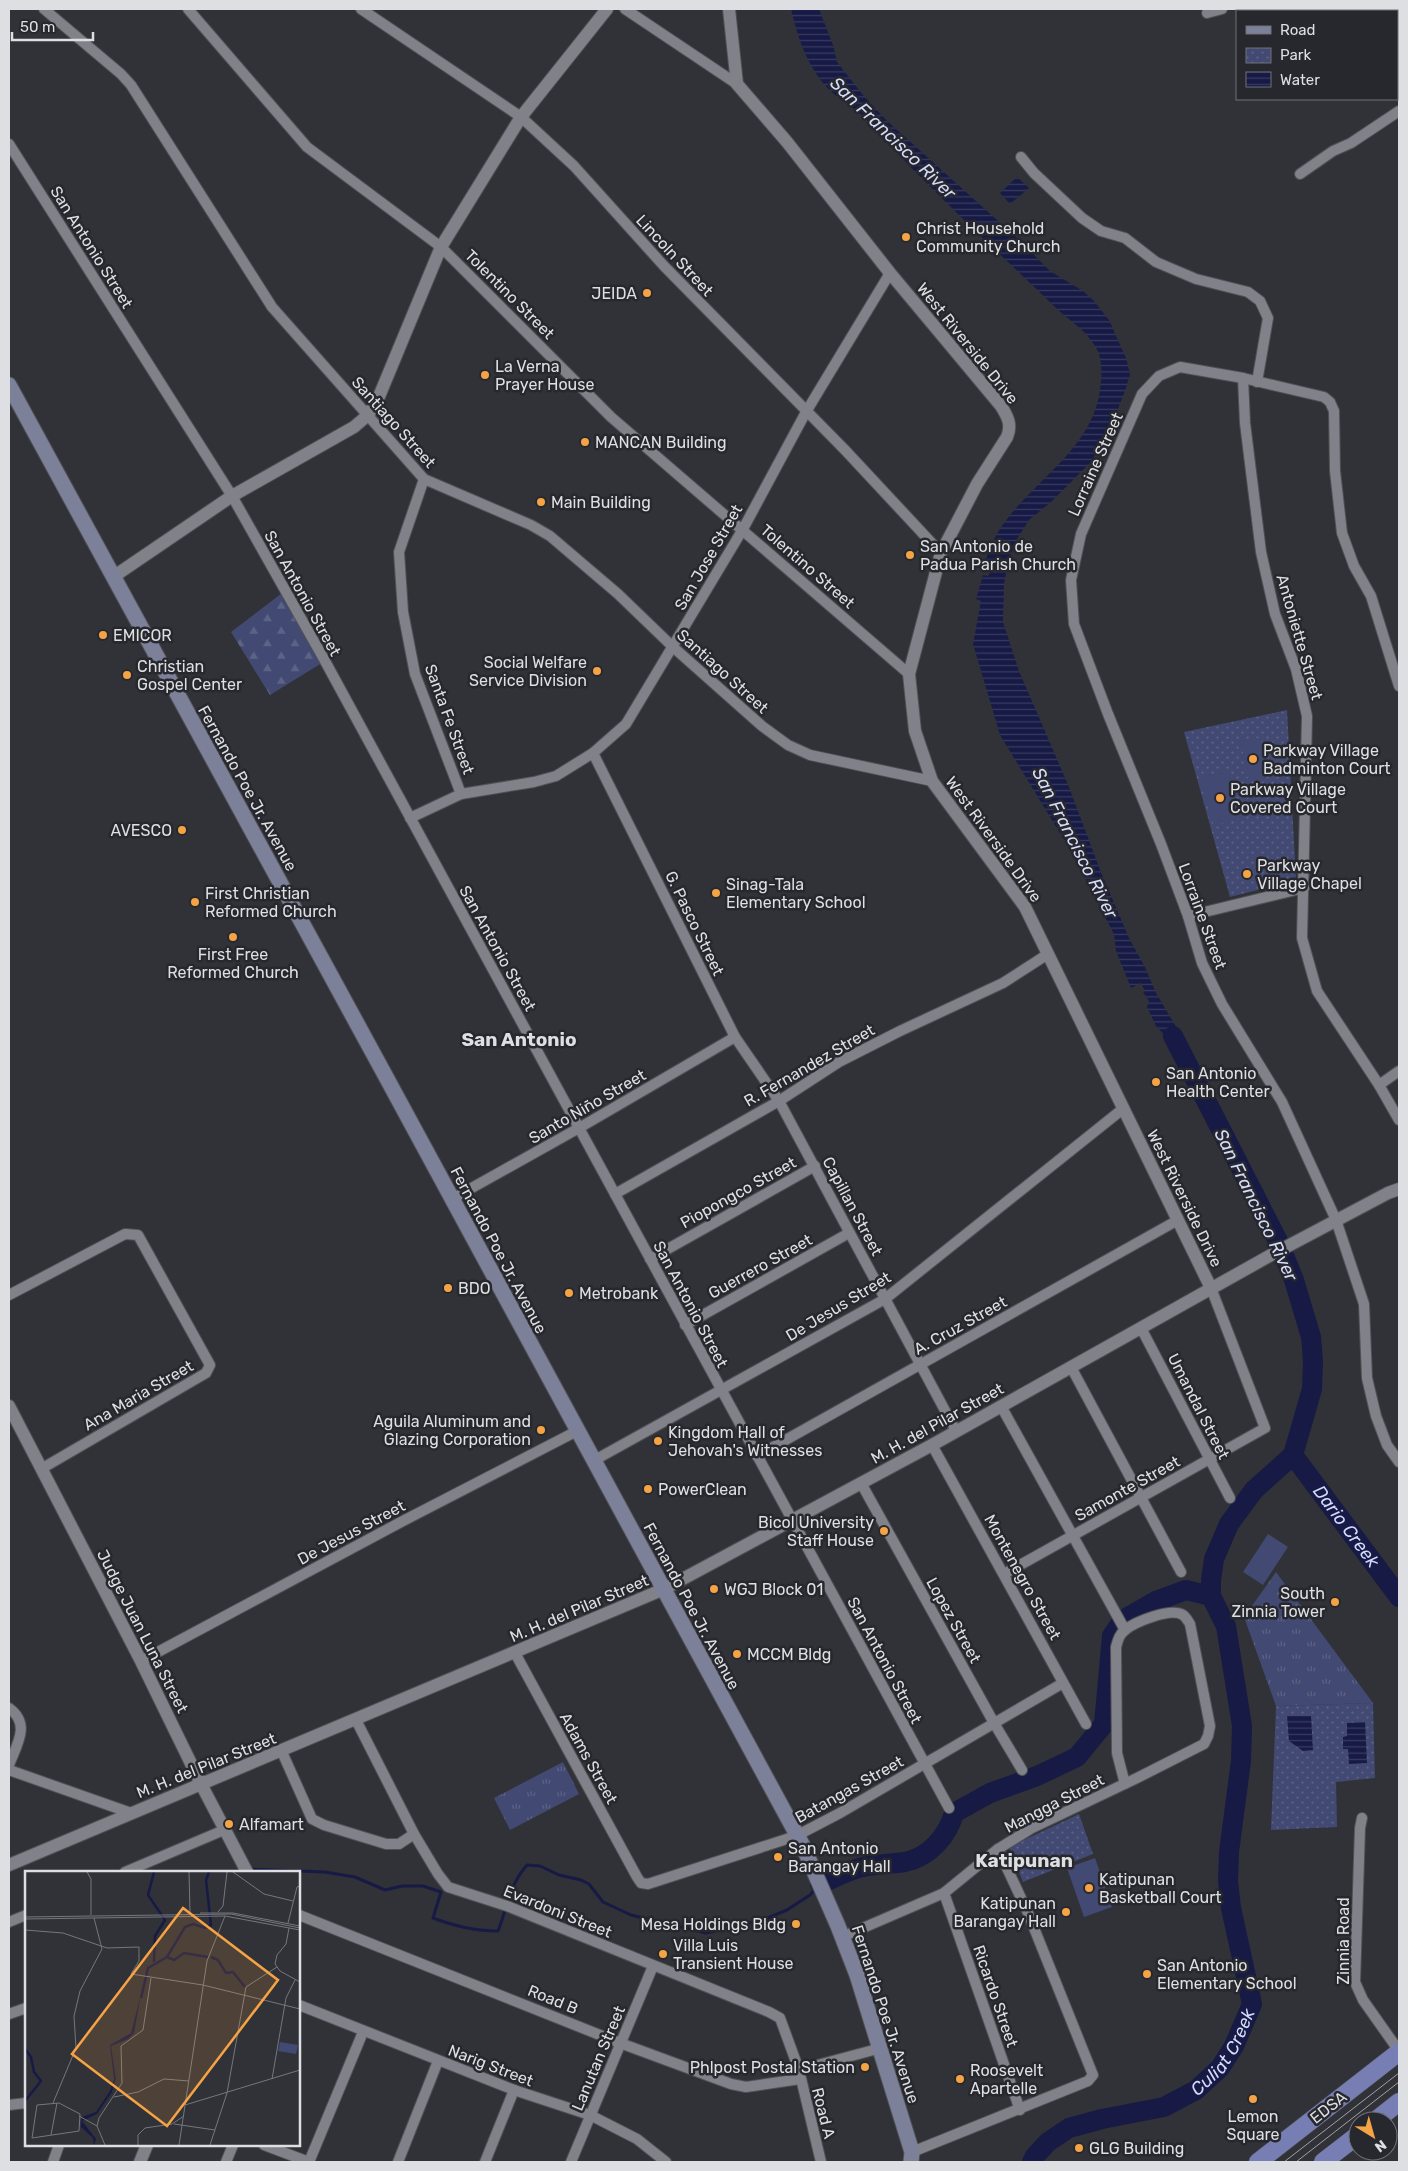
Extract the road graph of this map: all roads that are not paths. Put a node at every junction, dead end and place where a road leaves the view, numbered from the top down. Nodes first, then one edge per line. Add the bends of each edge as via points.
1 (44, 9) edge
2 (188, 9) edge
3 (361, 9) edge
4 (607, 9) edge
5 (625, 9) edge
6 (729, 9) edge
7 (1222, 9) edge
8 (1207, 13) dead end
9 (737, 84) junction
10 (1399, 111) edge
11 (521, 117) junction
12 (9, 144) edge
13 (1021, 157) dead end
14 (1300, 174) dead end
15 (441, 247) junction
16 (890, 273) junction
17 (1244, 378) junction
18 (1257, 382) junction
19 (9, 384) edge
20 (806, 412) junction
21 (368, 415) junction
22 (424, 479) junction
23 (232, 496) junction
24 (743, 529) junction
25 (941, 553) junction
26 (113, 577) junction
27 (673, 647) junction
28 (909, 674) junction
29 (1399, 686) edge
30 (593, 752) junction
31 (932, 781) junction
32 (461, 794) junction
33 (410, 818) junction
34 (1304, 888) junction
35 (1188, 916) junction
36 (1048, 954) junction
37 (735, 1037) junction
38 (1399, 1071) edge
39 (1379, 1085) junction
40 (779, 1101) junction
41 (1124, 1108) junction
42 (1399, 1120) edge
43 (579, 1128) junction
44 (815, 1166) junction
45 (1399, 1189) edge
46 (615, 1194) junction
47 (452, 1199) junction
48 (1178, 1220) junction
49 (1336, 1220) junction
50 (849, 1233) junction
51 (650, 1259) junction
52 (1212, 1288) junction
53 (9, 1295) edge
54 (885, 1300) junction
55 (685, 1325) junction
56 (1141, 1328) junction
57 (921, 1364) junction
58 (1071, 1367) junction
59 (720, 1390) junction
60 (9, 1406) edge
61 (1001, 1406) junction
62 (1265, 1428) joint
63 (577, 1432) junction
64 (956, 1432) junction
65 (932, 1445) junction
66 (757, 1456) junction
67 (1210, 1460) junction
68 (593, 1461) junction
69 (1399, 1462) edge
70 (41, 1469) junction
71 (861, 1483) junction
72 (1141, 1498) junction
73 (1230, 1498) dead end
74 (794, 1520) junction
75 (1073, 1536) junction
76 (1181, 1572) dead end
77 (1004, 1574) junction
78 (664, 1589) junction
79 (1124, 1627) junction
80 (515, 1653) junction
81 (141, 1661) junction
82 (1063, 1683) junction
83 (9, 1708) edge
84 (356, 1720) junction
85 (994, 1723) junction
86 (1086, 1724) dead end
87 (282, 1752) junction
88 (924, 1764) junction
89 (9, 1765) edge
90 (9, 1770) edge
91 (1022, 1770) dead end
92 (200, 1784) junction
93 (1125, 1784) junction
94 (950, 1808) dead end
95 (131, 1813) junction
96 (1362, 1818) dead end
97 (224, 1830) junction
98 (414, 1834) junction
99 (796, 1836) junction
100 (998, 1850) junction
101 (9, 1866) edge
102 (127, 1871) edge
103 (246, 1871) edge
104 (636, 1877) joint
105 (944, 1893) junction
106 (300, 1914) edge
107 (25, 1915) edge
108 (9, 1922) edge
109 (842, 1937) junction
110 (653, 1966) junction
111 (300, 2005) edge
112 (25, 2008) edge
113 (9, 2014) edge
114 (363, 2032) junction
115 (620, 2043) junction
116 (881, 2048) junction
117 (1399, 2052) edge
118 (438, 2061) junction
119 (799, 2074) junction
120 (514, 2090) junction
121 (1399, 2102) edge
122 (25, 2103) edge
123 (9, 2105) edge
124 (1020, 2110) junction
125 (1388, 2111) edge
126 (590, 2115) junction
127 (1348, 2143) edge
128 (59, 2146) edge
129 (147, 2146) edge
130 (233, 2146) edge
131 (267, 2146) edge
132 (915, 2159) edge
133 (53, 2162) edge
134 (140, 2162) edge
135 (226, 2162) edge
136 (309, 2162) edge
137 (398, 2162) edge
138 (485, 2162) edge
139 (570, 2162) edge
140 (666, 2162) edge
141 (821, 2162) edge
142 (1258, 2162) edge
143 (1323, 2162) edge

1 - 21 street, Santiago Street via 131,85 272,307
2 - 15 street, Tolentino Street via 307,147
3 - 11 street, Lincoln Street
4 - 11 street
5 - 9 street
6 - 9 street
7 - 8 street
9 - 16 street, West Riverside Drive
10 - 14 street via 1351,143 1333,150
11 - 15 street
11 - 20 street, Lincoln Street via 574,166 664,266
12 - 23 street, San Antonio Street
13 - 18 street via 1082,218 1101,231 1125,238 1156,262 1196,279 1248,292 1260,301 1268,318
15 - 21 street via 378,399
15 - 24 street, Tolentino Street via 611,417
16 - 20 street, San Jose Street
16 - 25 street, West Riverside Drive via 1001,406 1009,422 1007,437 977,484
17 - 18 street
17 - 34 street, Antoniette Street via 1245,423 1261,552 1307,716
17 - 35 street, Lorraine Street via 1180,367 1159,376 1142,394 1080,534 1071,580 1074,624
18 - 29 street via 1324,397 1330,402 1334,411 1335,471 1342,533 1370,596
19 - 26 main road, Fernando Poe Jr. Avenue
20 - 24 street, San Jose Street
20 - 25 street, Lincoln Street
21 - 22 street, Santiago Street
21 - 23 street via 354,427
22 - 27 street, Santiago Street via 550,536
22 - 32 street, Santa Fe Street via 399,552 403,612 415,674
23 - 26 street
23 - 33 street, San Antonio Street
24 - 27 street, San Jose Street
24 - 28 street, Tolentino Street
25 - 28 street, West Riverside Drive
26 - 47 main road, Fernando Poe Jr. Avenue
27 - 30 street, San Jose Street via 626,724
27 - 31 street, Santiago Street via 788,745 810,755
28 - 31 street, West Riverside Drive via 915,731
30 - 32 street, San Jose Street via 556,776
30 - 37 street, G. Pasco Street
31 - 36 street, West Riverside Drive via 1025,908
32 - 33 street, San Jose Street
33 - 43 street, San Antonio Street
34 - 35 street
34 - 39 street, Antoniette Street via 1302,938 1317,991
35 - 49 street, Lorraine Street via 1202,963 1222,1004 1282,1102
36 - 40 street, R. Fernandez Street via 1002,983 839,1062
36 - 41 street, West Riverside Drive
37 - 40 street, G. Pasco Street
37 - 43 street, Santo Niño Street
38 - 39 street
39 - 42 street, Antoniette Street
40 - 44 street, Capillan Street
40 - 46 street, R. Fernandez Street
41 - 48 street, West Riverside Drive
41 - 54 street, De Jesus Street
43 - 46 street, San Antonio Street
43 - 47 street, Santo Niño Street
44 - 50 street, Capillan Street
44 - 51 street, Piopongco Street
45 - 49 street, M. H. del Pilar Street
46 - 51 street, San Antonio Street
47 - 63 main road, Fernando Poe Jr. Avenue
48 - 52 street, West Riverside Drive
48 - 57 street, A. Cruz Street
49 - 52 street, M. H. del Pilar Street
49 - 69 street, Lorraine Street via 1364,1304 1367,1378 1376,1416 1387,1444
50 - 54 street, Capillan Street
50 - 55 street, Guerrero Street
51 - 55 street, San Antonio Street
52 - 56 street, M. H. del Pilar Street
52 - 62 street, West Riverside Drive
53 - 70 street, Ana Maria Street via 125,1234 138,1234 209,1362 210,1368 206,1373
54 - 57 street, Capillan Street
54 - 59 street, De Jesus Street
55 - 59 street, San Antonio Street
56 - 58 street, M. H. del Pilar Street
56 - 67 street, Umandal Street
57 - 64 street, Capillan Street
57 - 66 street, A. Cruz Street
58 - 61 street, M. H. del Pilar Street
58 - 72 street
59 - 66 street, San Antonio Street
59 - 68 street, De Jesus Street
60 - 70 street, Judge Juan Luna Street
61 - 64 street, M. H. del Pilar Street
61 - 75 street
62 - 67 street, Samonte Street
63 - 68 main road, Fernando Poe Jr. Avenue
63 - 81 street, De Jesus Street
64 - 65 street, M. H. del Pilar Street
65 - 71 street, M. H. del Pilar Street
65 - 77 street, Montenegro Street
66 - 74 street, San Antonio Street
67 - 72 street, Samonte Street
67 - 73 street, Umandal Street
68 - 78 main road, Fernando Poe Jr. Avenue
70 - 81 street, Judge Juan Luna Street
71 - 74 street, M. H. del Pilar Street
71 - 85 street, Lopez Street
72 - 75 street, Samonte Street
72 - 76 street
74 - 78 street, M. H. del Pilar Street
74 - 88 street, San Antonio Street
75 - 77 street, Samonte Street
75 - 79 street
77 - 82 street, Montenegro Street
78 - 80 street, M. H. del Pilar Street
78 - 99 main road, Fernando Poe Jr. Avenue
79 - 93 street, Mangga Street via 1116,1647 1117,1753
79 - 93 street, Mangga Street via 1161,1614 1174,1612 1184,1615 1190,1624 1210,1726 1204,1744
80 - 84 street, M. H. del Pilar Street
80 - 104 street, Adams Street
81 - 92 street, Judge Juan Luna Street
82 - 85 street, Batangas Street
82 - 86 street, Montenegro Street
83 - 89 street via 20,1719 22,1728
84 - 87 street, M. H. del Pilar Street
84 - 98 street, Evardoni Street
85 - 88 street, Batangas Street
85 - 91 street, Lopez Street
87 - 92 street, M. H. del Pilar Street
87 - 98 street via 312,1819 386,1844 399,1844
88 - 94 street, San Antonio Street
88 - 99 street, Batangas Street
90 - 95 street
92 - 95 street, M. H. del Pilar Street
92 - 97 street, Judge Juan Luna Street
93 - 100 street, Mangga Street via 1032,1828
95 - 101 street, M. H. del Pilar Street
96 - 117 street, Zinnia Road via 1355,1982 1363,2000
97 - 102 street
97 - 103 street, Judge Juan Luna Street
98 - 110 street, Evardoni Street via 448,1886 505,1905
99 - 104 street, Batangas Street via 655,1884 641,1883
99 - 109 main road, Fernando Poe Jr. Avenue
100 - 105 street, Mangga Street
100 - 124 street via 1028,1913 1093,2075 1088,2081
105 - 109 street, Mangga Street
105 - 124 street, Ricardo Street
106 - 115 street, Road B
107 - 108 street
109 - 116 main road, Fernando Poe Jr. Avenue
110 - 115 street, Lanutan Street
110 - 119 street, Evardoni Street via 780,2018
111 - 114 street, Narig Street
112 - 113 street
114 - 118 street, Narig Street
114 - 136 street
115 - 119 street, Road B via 746,2087
115 - 126 street, Lanutan Street
116 - 119 street, Road B
116 - 132 main road, Fernando Poe Jr. Avenue
117 - 142 highway, EDSA
118 - 120 street, Narig Street
118 - 137 street
119 - 141 street, Road A
120 - 126 street, Narig Street
120 - 138 street
121 - 125 highway
122 - 123 street
124 - 132 street
126 - 139 street, Lanutan Street
126 - 140 street, Narig Street via 637,2139
127 - 143 highway
128 - 133 street
129 - 134 street
130 - 135 street
131 - 136 street

